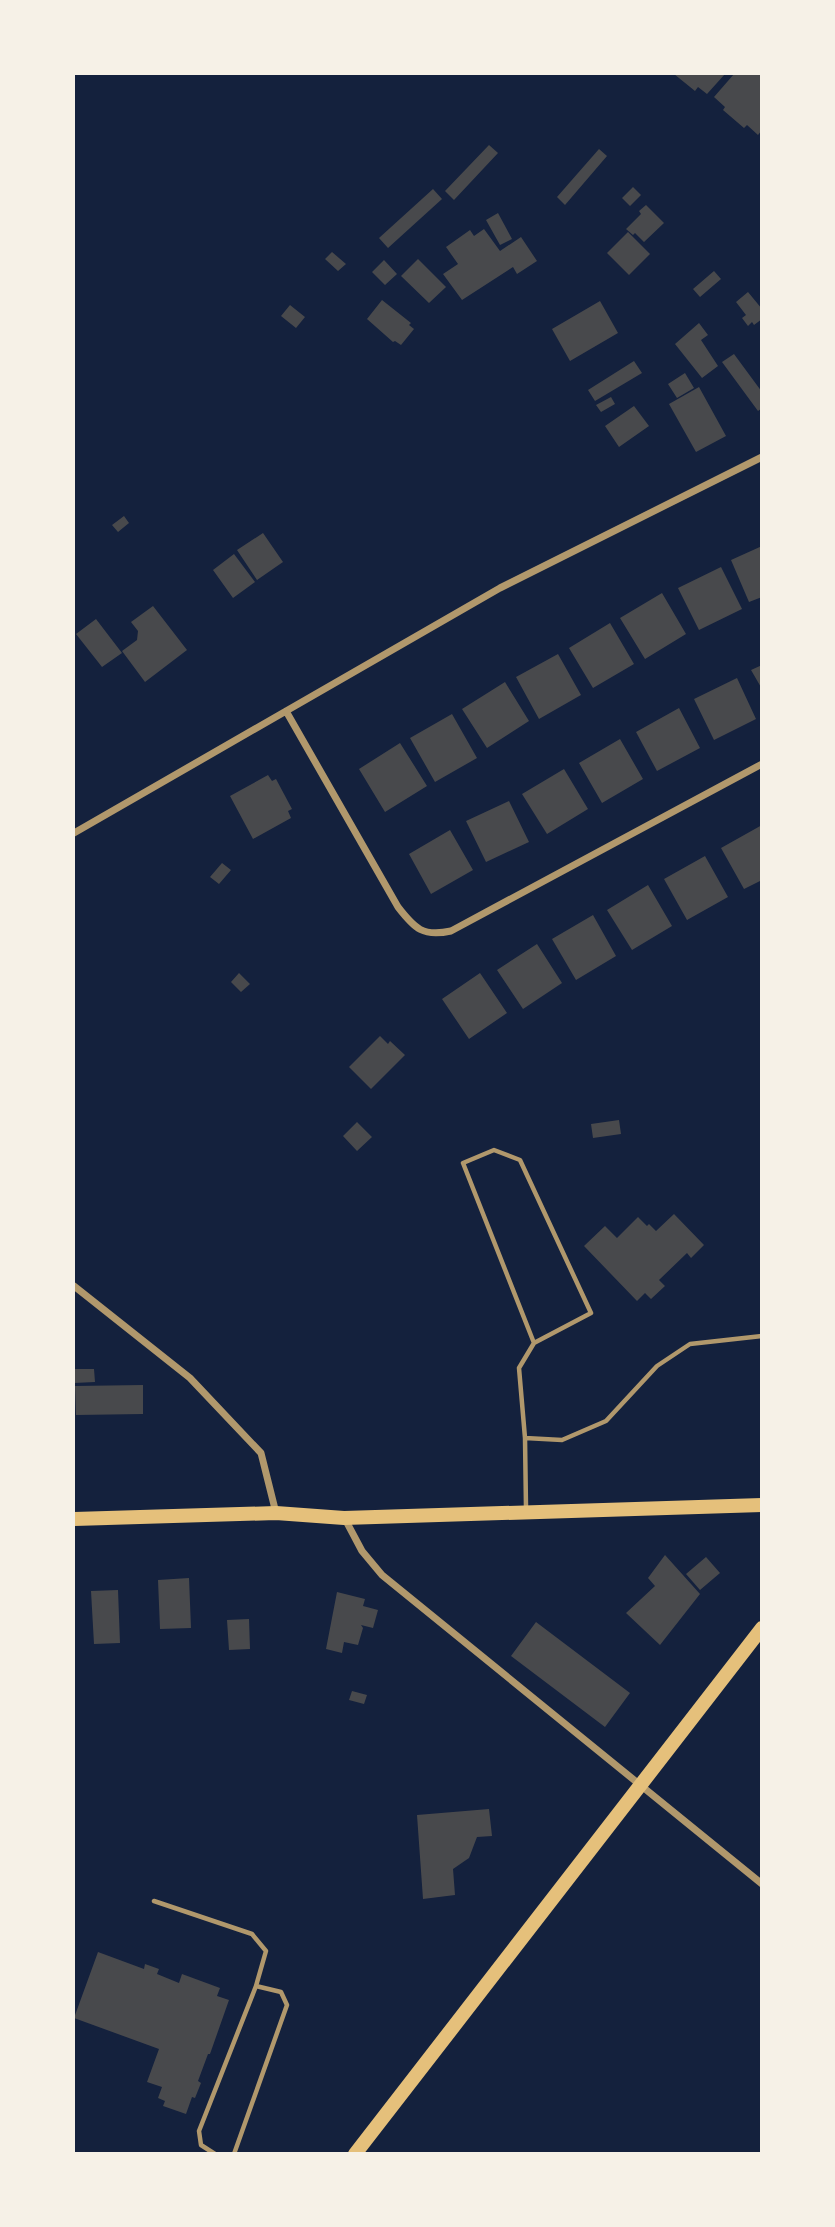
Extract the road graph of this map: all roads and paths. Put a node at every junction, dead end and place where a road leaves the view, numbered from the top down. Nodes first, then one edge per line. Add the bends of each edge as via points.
1 (761, 457) edge
2 (286, 711) junction
3 (761, 764) edge
4 (74, 833) edge
5 (74, 1286) edge
6 (761, 1336) edge
7 (534, 1343) junction
8 (525, 1438) junction
9 (761, 1505) edge
10 (276, 1513) junction
11 (526, 1513) junction
12 (344, 1518) junction
13 (74, 1519) edge
14 (761, 1628) edge
15 (640, 1786) junction
16 (761, 1884) edge
17 (154, 1901) dead end
18 (256, 1986) junction
19 (215, 2154) edge
20 (234, 2154) edge
21 (355, 2154) edge

1 - 2 street via 500,589
2 - 3 street via 398,907 423,932 435,934 451,931
2 - 4 street
5 - 10 street via 190,1378 261,1453
6 - 8 lane via 690,1344 657,1366 606,1421 562,1440
7 - 7 lane via 591,1313 520,1160 494,1150 463,1163
7 - 8 lane via 519,1367
8 - 11 lane
9 - 11 main road
10 - 12 main road
10 - 13 main road
11 - 12 main road
12 - 15 street via 382,1575
14 - 15 main road
15 - 16 street
15 - 21 main road
17 - 18 lane via 252,1934 265,1951
18 - 19 lane via 199,2131 201,2145
18 - 20 lane via 281,1992 288,2005

